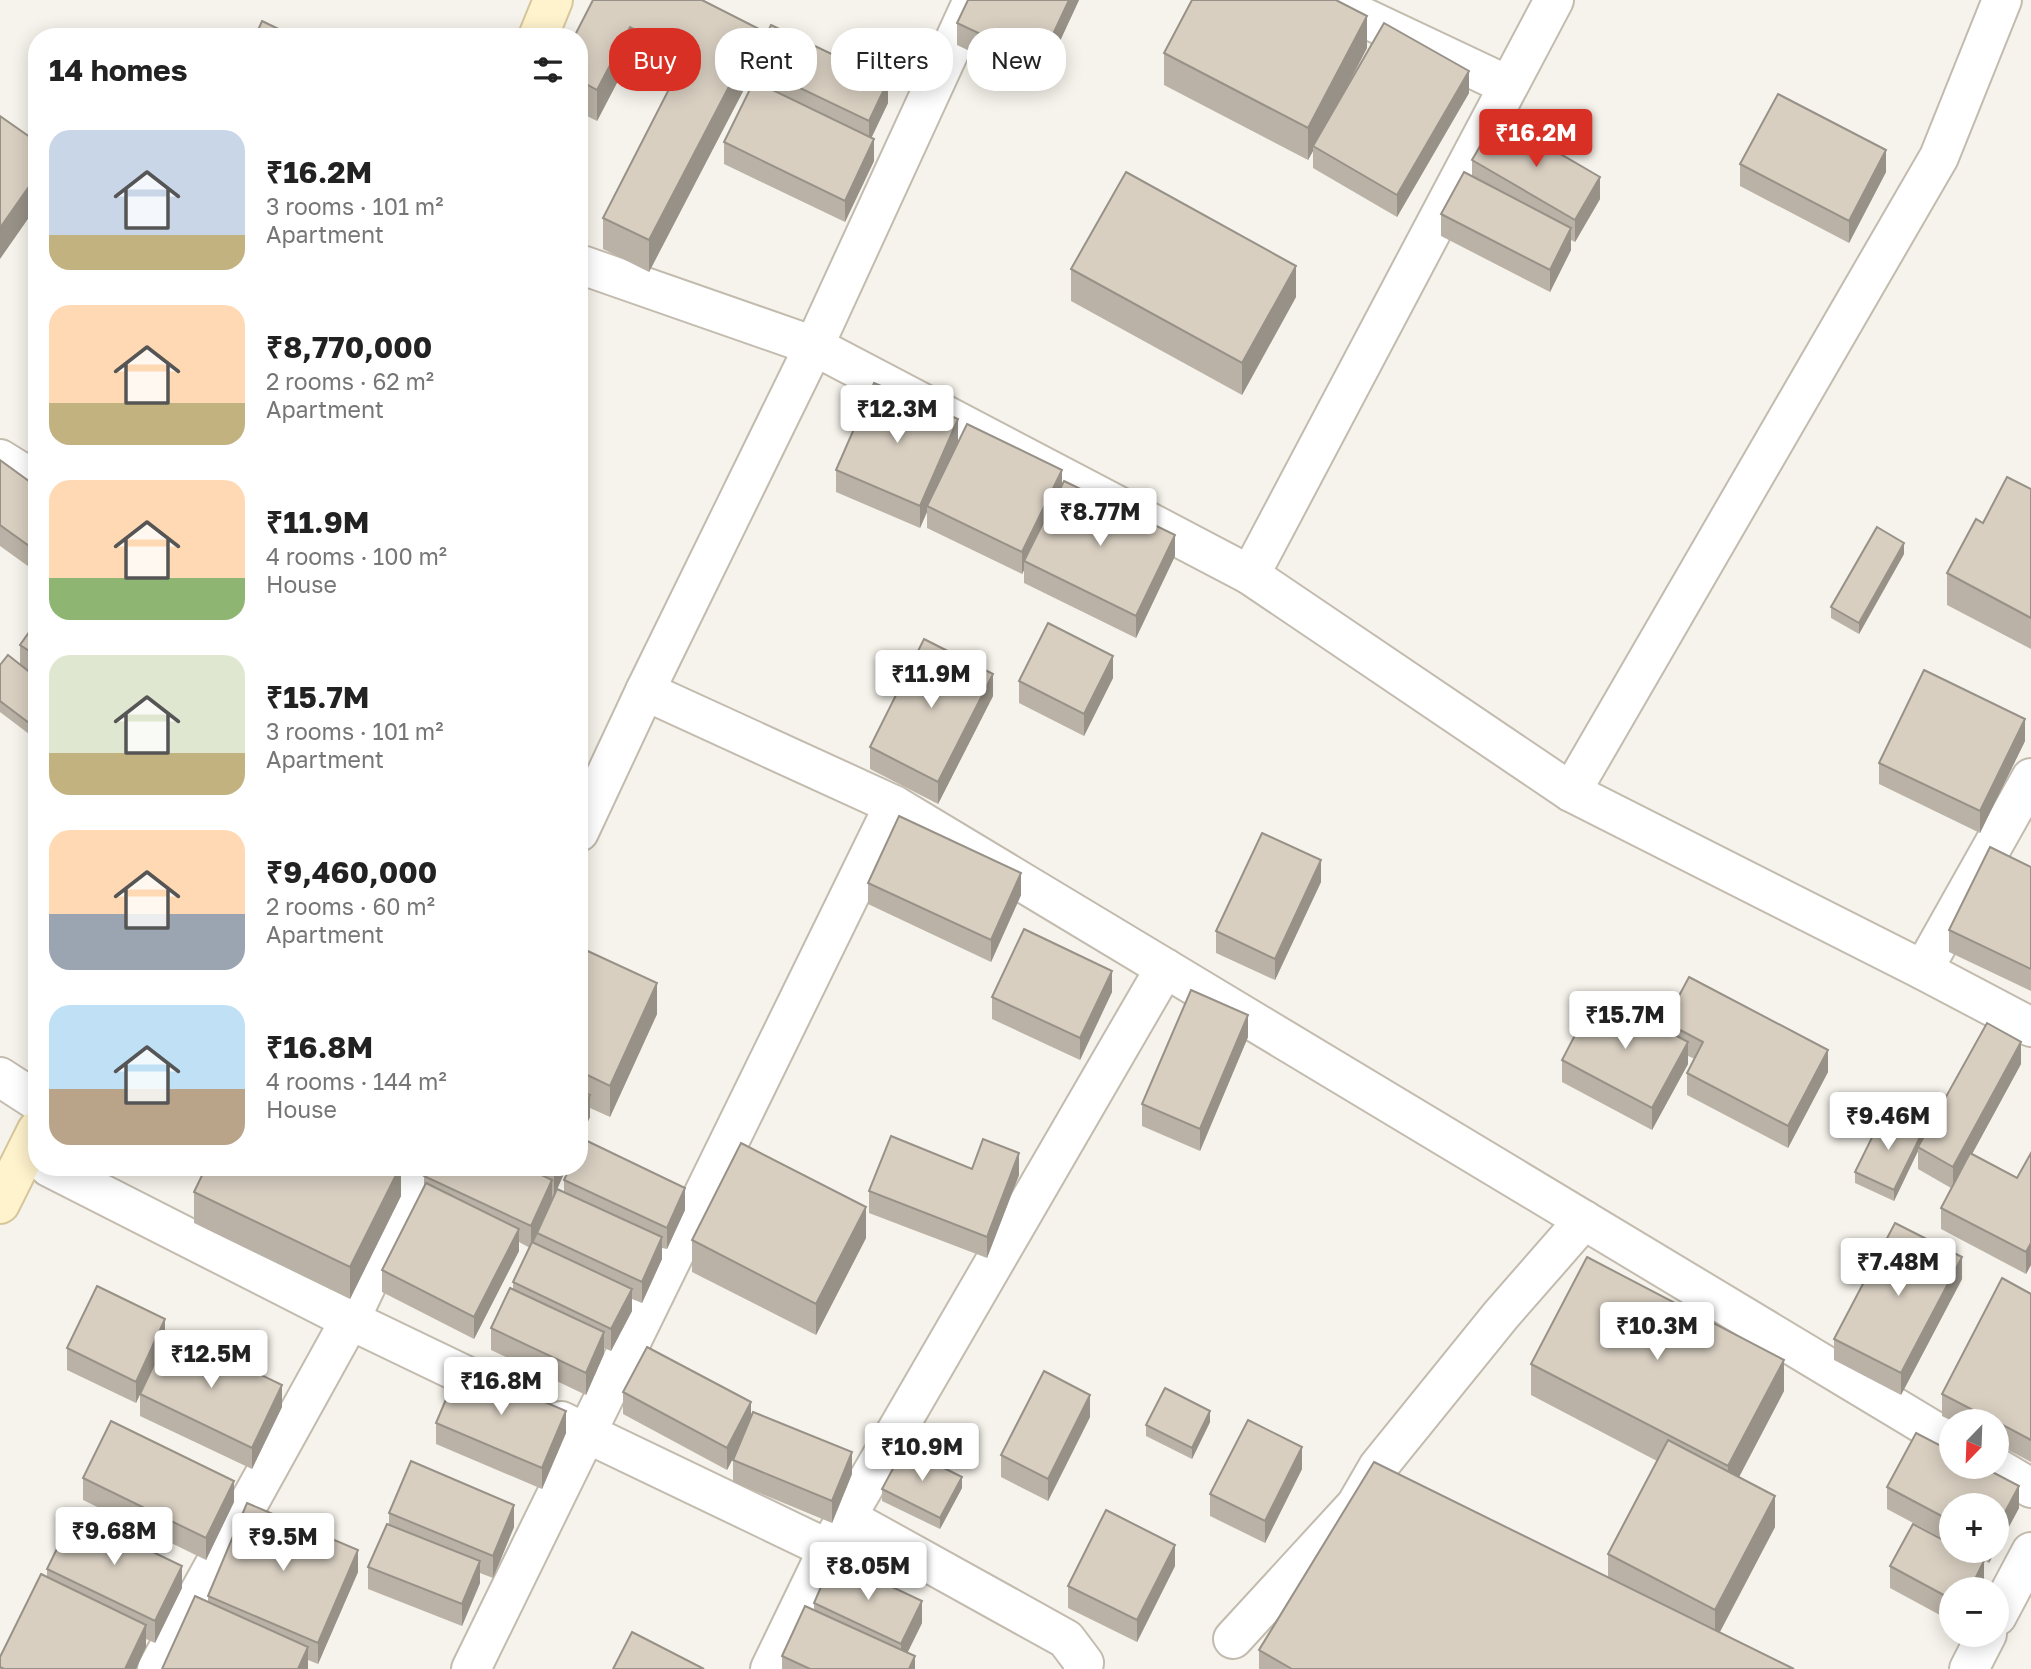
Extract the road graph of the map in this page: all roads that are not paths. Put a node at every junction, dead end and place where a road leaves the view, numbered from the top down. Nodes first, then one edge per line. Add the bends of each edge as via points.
1 (553, 0) edge
2 (973, 0) edge
3 (1327, 0) edge
4 (1554, 0) edge
5 (2002, 0) edge
6 (542, 28) edge
7 (1507, 85) junction
8 (588, 267) edge
9 (814, 346) junction
10 (0, 459) edge
11 (28, 476) edge
12 (1250, 575) junction
13 (645, 691) junction
14 (2031, 778) edge
15 (1572, 792) junction
16 (894, 805) junction
17 (588, 813) edge
18 (1166, 968) junction
19 (1923, 970) junction
20 (2031, 1027) edge
21 (0, 1077) edge
22 (28, 1095) edge
23 (28, 1166) edge
24 (78, 1176) edge
25 (418, 1176) edge
26 (0, 1204) edge
27 (1584, 1220) junction
28 (350, 1320) junction
29 (586, 1433) junction
30 (1939, 1434) edge
31 (1378, 1467) junction
32 (2009, 1475) edge
33 (1414, 1486) edge
34 (2031, 1489) edge
35 (837, 1533) junction
36 (2031, 1552) edge
37 (2009, 1593) edge
38 (1233, 1639) dead end
39 (1980, 1647) edge
40 (1085, 1667) edge
41 (157, 1669) edge
42 (471, 1669) edge
43 (770, 1669) edge
44 (1969, 1669) edge

1 - 6 street
2 - 9 street
3 - 7 street
4 - 7 street
5 - 15 street via 1939,157
7 - 12 street
8 - 9 street
9 - 12 street
9 - 13 street
10 - 11 street
12 - 15 street
13 - 16 street
13 - 17 street
14 - 19 street
15 - 19 street
16 - 18 street
16 - 29 street
18 - 27 street
18 - 35 street
19 - 20 street
21 - 22 street
23 - 26 street
24 - 28 street
25 - 28 street
27 - 30 street
27 - 31 street
28 - 29 street
28 - 41 street
29 - 35 street
29 - 42 street
31 - 33 street
31 - 38 street via 1356,1505
32 - 34 street
35 - 40 street via 1066,1639
35 - 43 street
36 - 37 street
39 - 44 street

